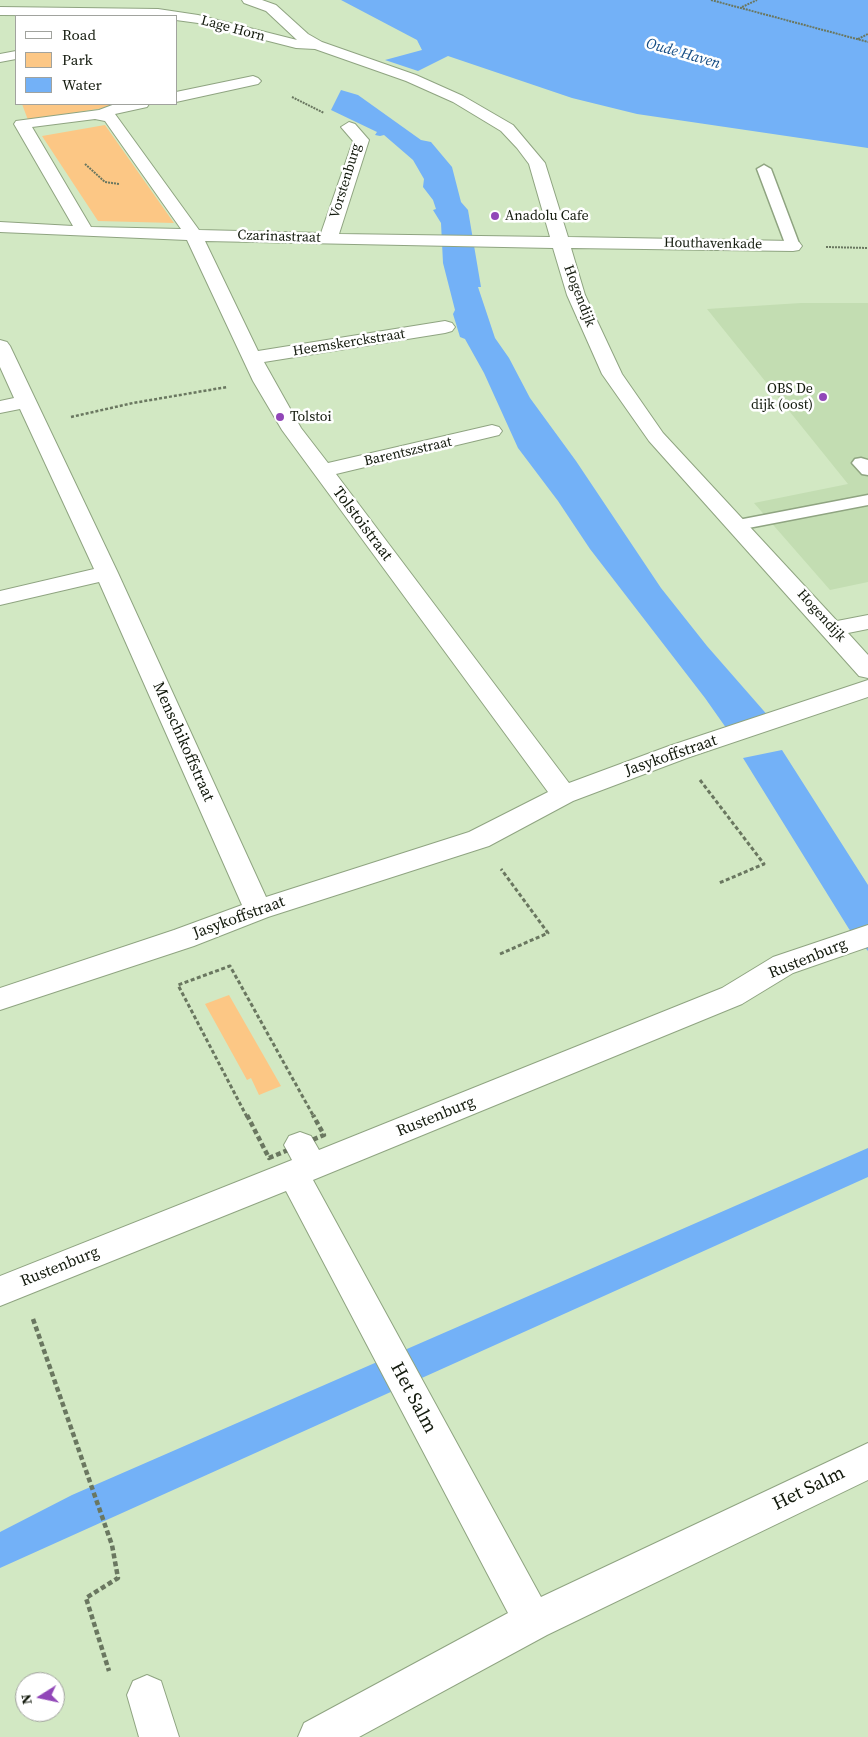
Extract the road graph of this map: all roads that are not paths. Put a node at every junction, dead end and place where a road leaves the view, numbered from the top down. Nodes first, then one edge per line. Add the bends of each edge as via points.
1 (249, 0) edge
2 (0, 11) edge
3 (171, 15) edge
4 (178, 16) edge
5 (220, 26) junction
6 (195, 33) dead end
7 (317, 45) junction
8 (15, 55) edge
9 (0, 58) edge
10 (253, 80) dead end
11 (178, 97) edge
12 (135, 105) edge
13 (101, 116) junction
14 (349, 127) dead end
15 (764, 168) dead end
16 (0, 227) edge
17 (85, 232) junction
18 (192, 233) junction
19 (328, 239) junction
20 (559, 241) junction
21 (793, 246) joint
22 (445, 327) dead end
23 (0, 346) edge
24 (252, 358) junction
25 (26, 402) junction
26 (0, 408) edge
27 (492, 432) dead end
28 (323, 471) junction
29 (868, 500) edge
30 (738, 525) junction
31 (107, 573) junction
32 (0, 598) edge
33 (868, 622) edge
34 (833, 629) junction
35 (868, 670) edge
36 (868, 688) edge
37 (564, 794) junction
38 (258, 910) junction
39 (860, 938) edge
40 (0, 999) edge
41 (302, 1162) junction
42 (10, 1287) edge
43 (868, 1461) edge
44 (533, 1621) junction
45 (147, 1695) road end
46 (160, 1737) edge
47 (318, 1737) edge

1 - 7 street, Hogendijk via 271,8 303,37
2 - 3 street, Lage Horn
4 - 5 street, Lage Horn
5 - 6 street
5 - 7 street, Lage Horn via 296,44
7 - 20 street, Hogendijk via 411,78 458,99 507,128 537,164
8 - 9 street
10 - 11 street
12 - 13 street via 112,109
13 - 17 street via 95,114 22,124
13 - 18 street, Tolstoistraat via 111,118
14 - 19 street, Vorstenburg via 362,140
15 - 21 lane
16 - 17 street, Czarinastraat
17 - 18 street, Czarinastraat
18 - 19 street, Czarinastraat
18 - 24 street, Tolstoistraat
19 - 20 street, Czarinastraat
20 - 21 street, Houthavenkade
20 - 30 street, Hogendijk via 576,295 612,374 656,437
22 - 24 street, Heemskerckstraat
23 - 25 street, Menschikoffstraat
24 - 28 street, Tolstoistraat via 286,421
25 - 26 street
25 - 31 street, Menschikoffstraat
27 - 28 street, Barentszstraat
28 - 37 street, Tolstoistraat
29 - 30 lane
30 - 34 street, Hogendijk
31 - 32 street
31 - 38 street, Menschikoffstraat
33 - 34 street
34 - 35 street, Hogendijk
36 - 37 street, Jasykoffstraat
37 - 38 street, Jasykoffstraat via 479,839
38 - 40 street, Jasykoffstraat
39 - 41 street, Rustenburg via 783,965 732,996 576,1062
41 - 42 street, Rustenburg
41 - 44 street, Het Salm via 379,1334
43 - 44 street, Het Salm
44 - 47 street, Het Salm
45 - 46 street

